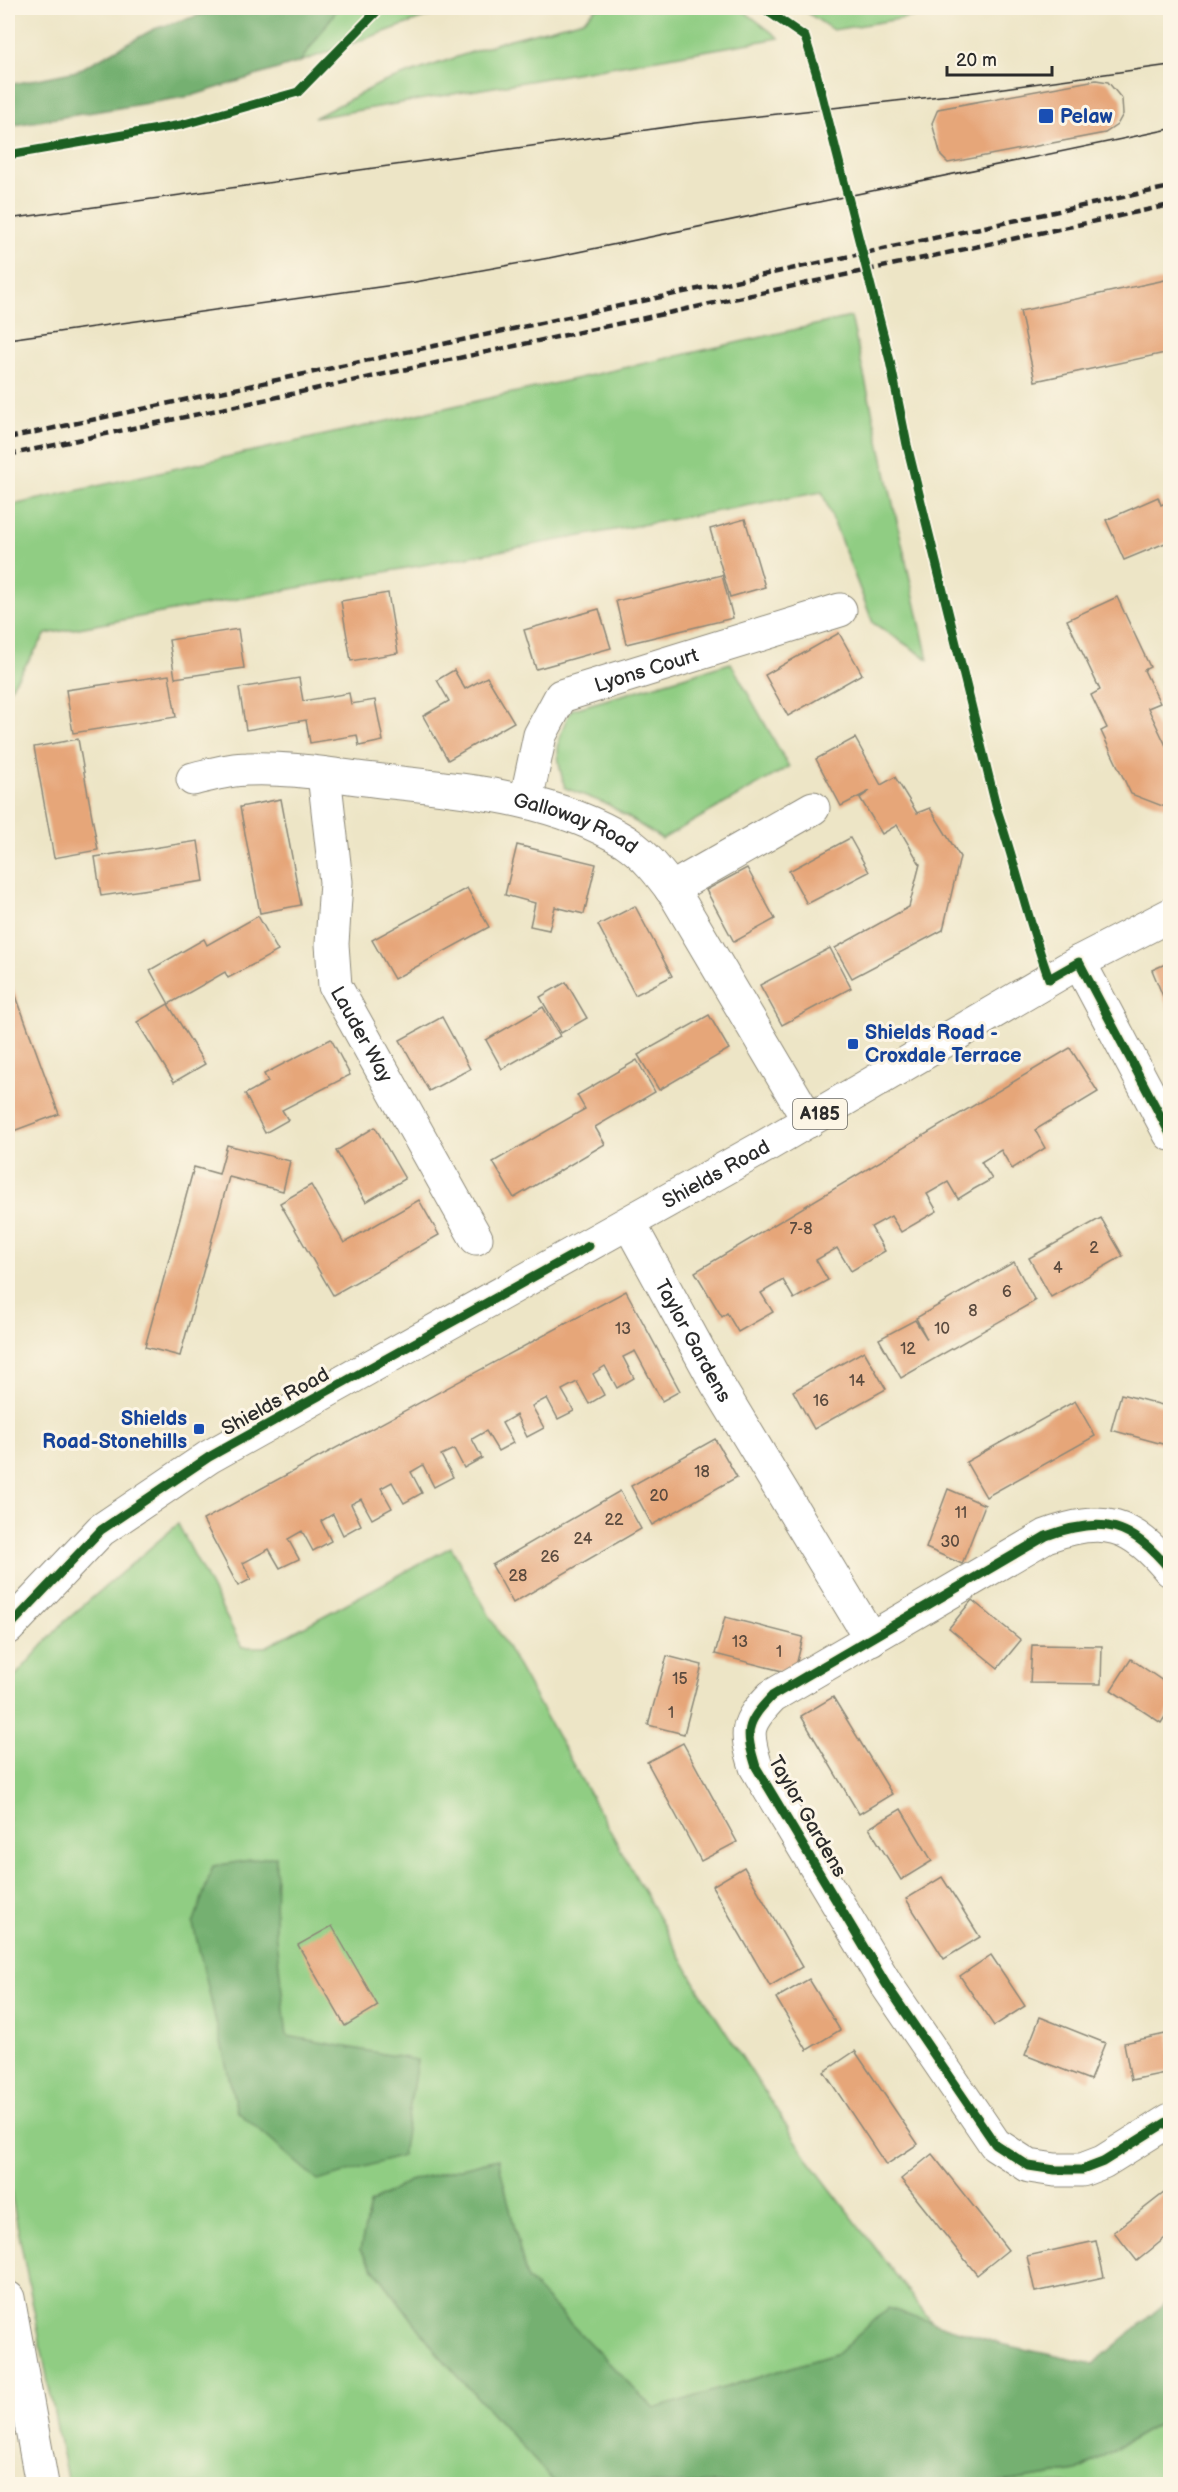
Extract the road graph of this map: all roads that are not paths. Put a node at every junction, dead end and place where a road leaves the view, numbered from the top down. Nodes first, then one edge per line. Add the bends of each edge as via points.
1 (840, 610) dead end
2 (324, 774) junction
3 (193, 778) dead end
4 (526, 801) junction
5 (813, 808) dead end
6 (671, 889) junction
7 (1170, 915) edge
8 (1078, 962) junction
9 (809, 1121) junction
10 (1170, 1134) edge
11 (629, 1223) junction
12 (476, 1238) dead end
13 (1170, 1570) edge
14 (8, 1628) edge
15 (871, 1639) junction
16 (1170, 2120) edge
17 (8, 2298) edge
18 (42, 2484) edge

1 - 4 street, Lyons Court via 561,696 540,735
2 - 3 street, Galloway Road via 244,769
2 - 4 street, Galloway Road
2 - 12 street, Lauder Way via 336,882 332,952 335,986
4 - 6 street, Galloway Road via 625,841 651,862
5 - 6 street
6 - 9 street, Galloway Road
7 - 8 street, Shields Road / A185
8 - 9 street, Shields Road / A185
8 - 10 street
9 - 11 street, Shields Road / A185
11 - 14 street, Shields Road / A185 via 169,1483 101,1530
11 - 15 street, Taylor Gardens via 717,1384
13 - 15 street, Taylor Gardens via 1152,1547 1119,1527 1076,1526 1046,1536
15 - 16 street, Taylor Gardens via 772,1696 755,1714 747,1737 756,1767 886,1984 996,2144 1029,2166 1082,2170 1103,2162
17 - 18 street

